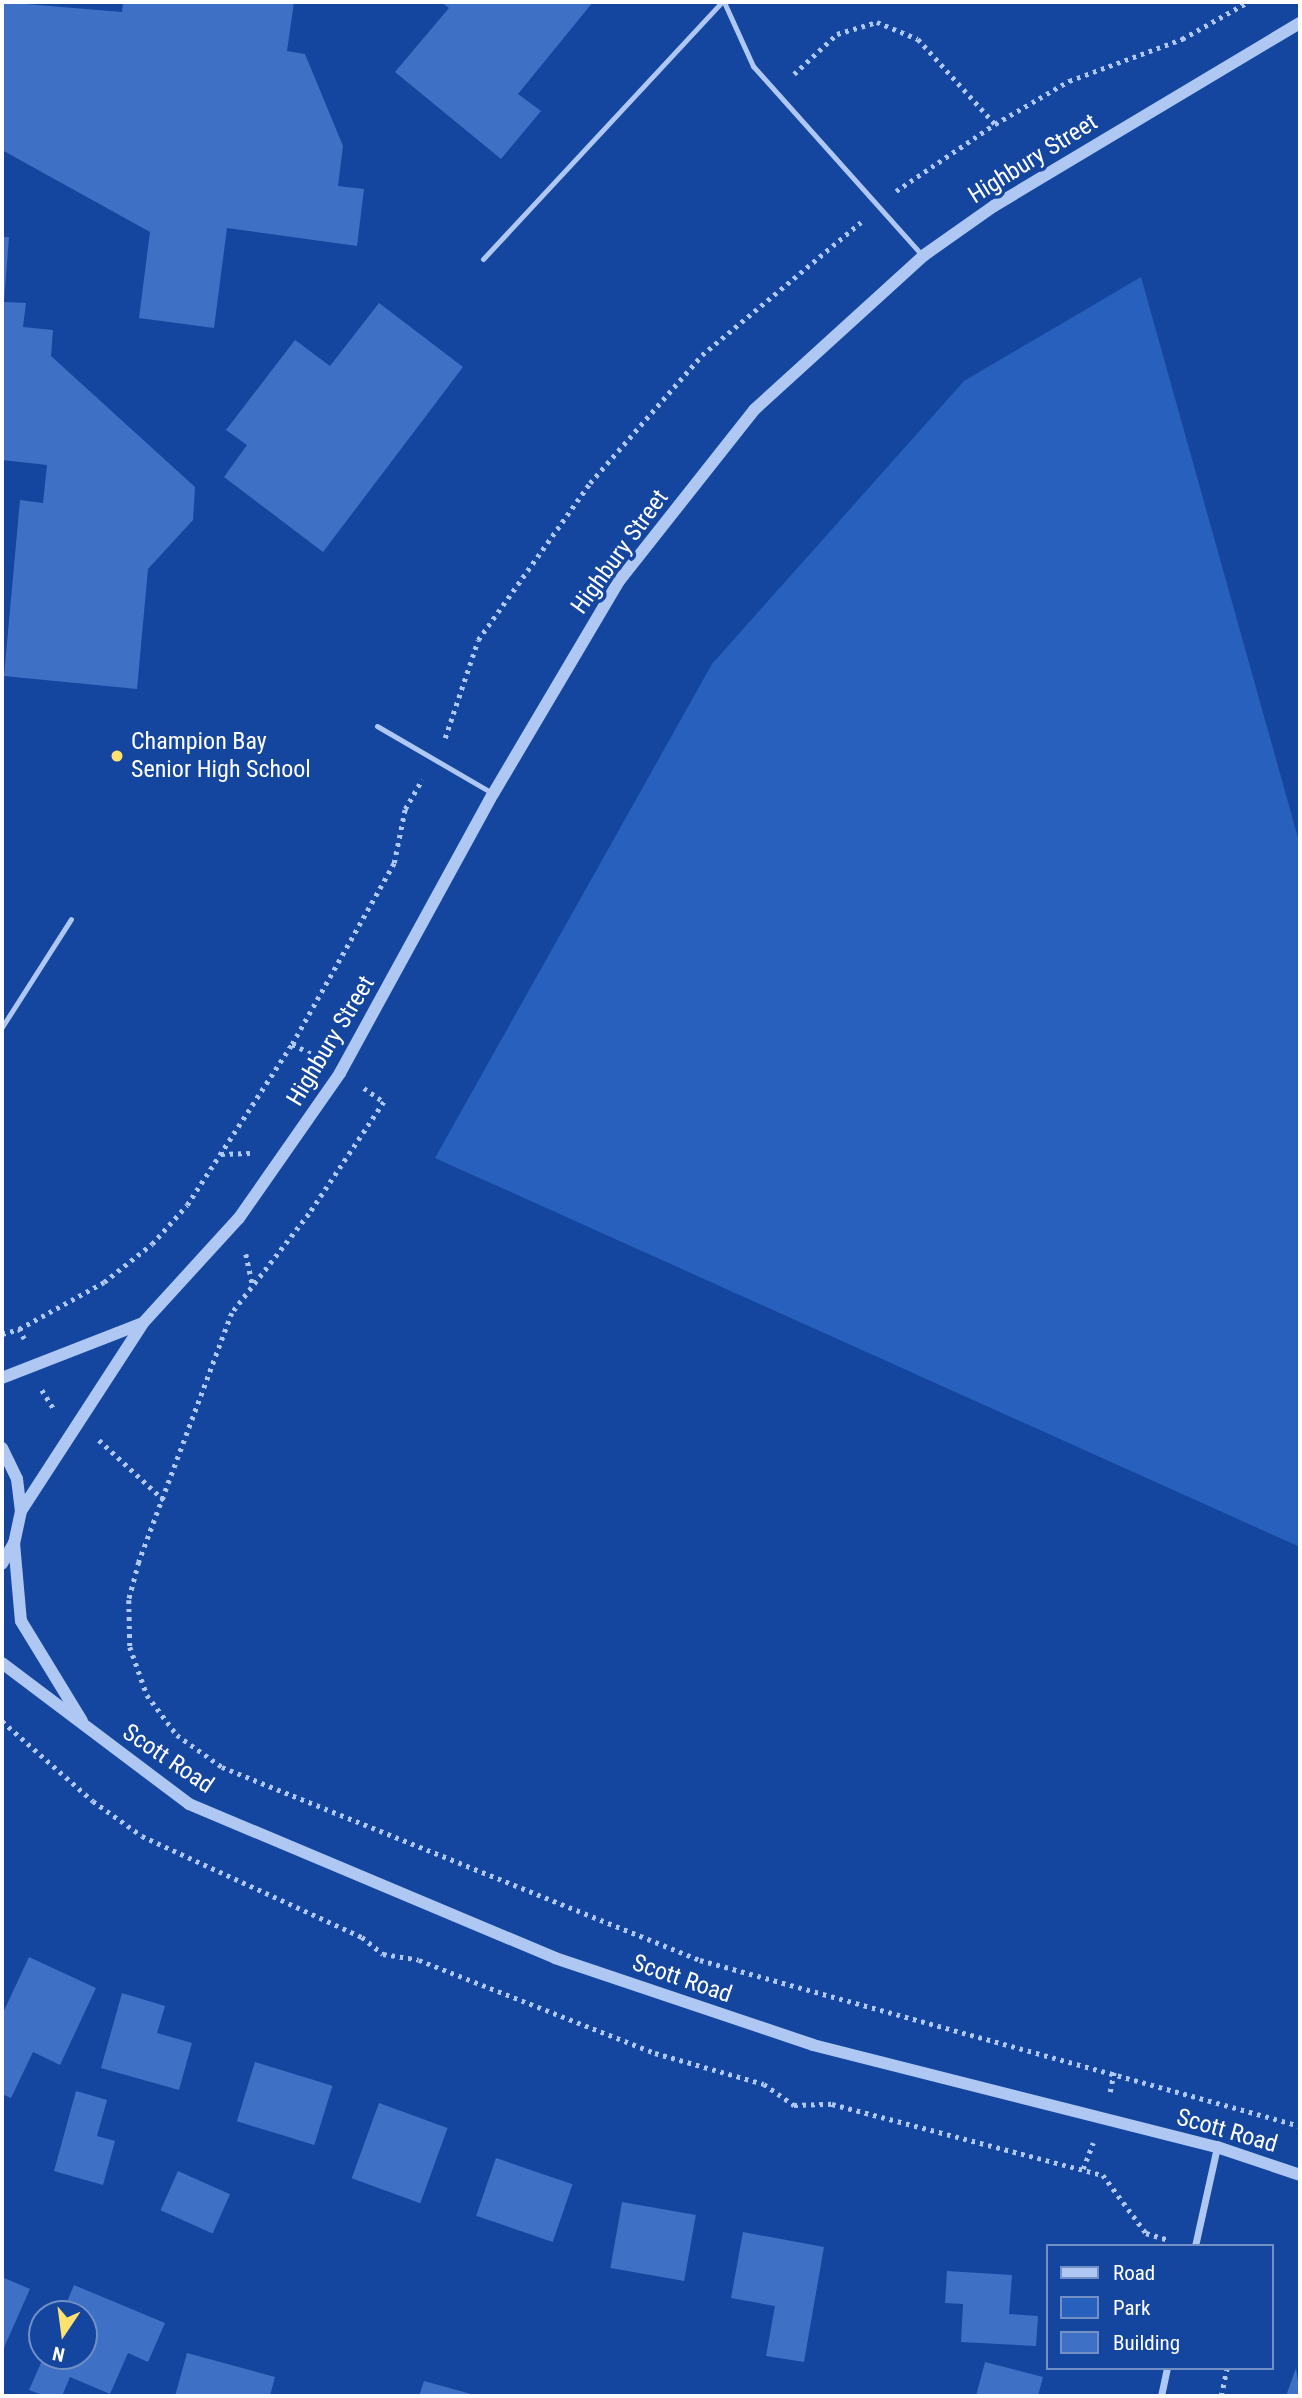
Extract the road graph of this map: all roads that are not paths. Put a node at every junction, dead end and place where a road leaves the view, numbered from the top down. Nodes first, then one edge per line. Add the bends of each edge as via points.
1 (723, 2) edge
2 (1300, 23) edge
3 (923, 256) junction
4 (483, 259) dead end
5 (377, 726) dead end
6 (493, 794) junction
7 (71, 919) dead end
8 (2, 1027) edge
9 (143, 1323) junction
10 (2, 1378) edge
11 (2, 1448) edge
12 (21, 1511) junction
13 (14, 1543) junction
14 (2, 1564) edge
15 (2, 1663) edge
16 (88, 1730) junction
17 (1217, 2147) junction
18 (1300, 2175) edge
19 (1195, 2244) edge
20 (1167, 2370) edge
21 (1161, 2396) edge

1 - 3 lane via 753,66
1 - 4 lane
2 - 3 street, Highbury Street via 994,206
3 - 6 street, Highbury Street via 754,410 619,581
5 - 6 lane
6 - 9 street, Highbury Street via 341,1073 239,1218
7 - 8 lane
9 - 10 street, Highbury Street
9 - 12 street, Highbury Street
11 - 12 street via 17,1479
12 - 13 street
13 - 14 street
13 - 16 street, Scott Road via 21,1622
15 - 16 street, Scott Road
16 - 17 street, Scott Road via 189,1804 555,1958 813,2045
17 - 18 street, Scott Road
17 - 19 street
20 - 21 street

